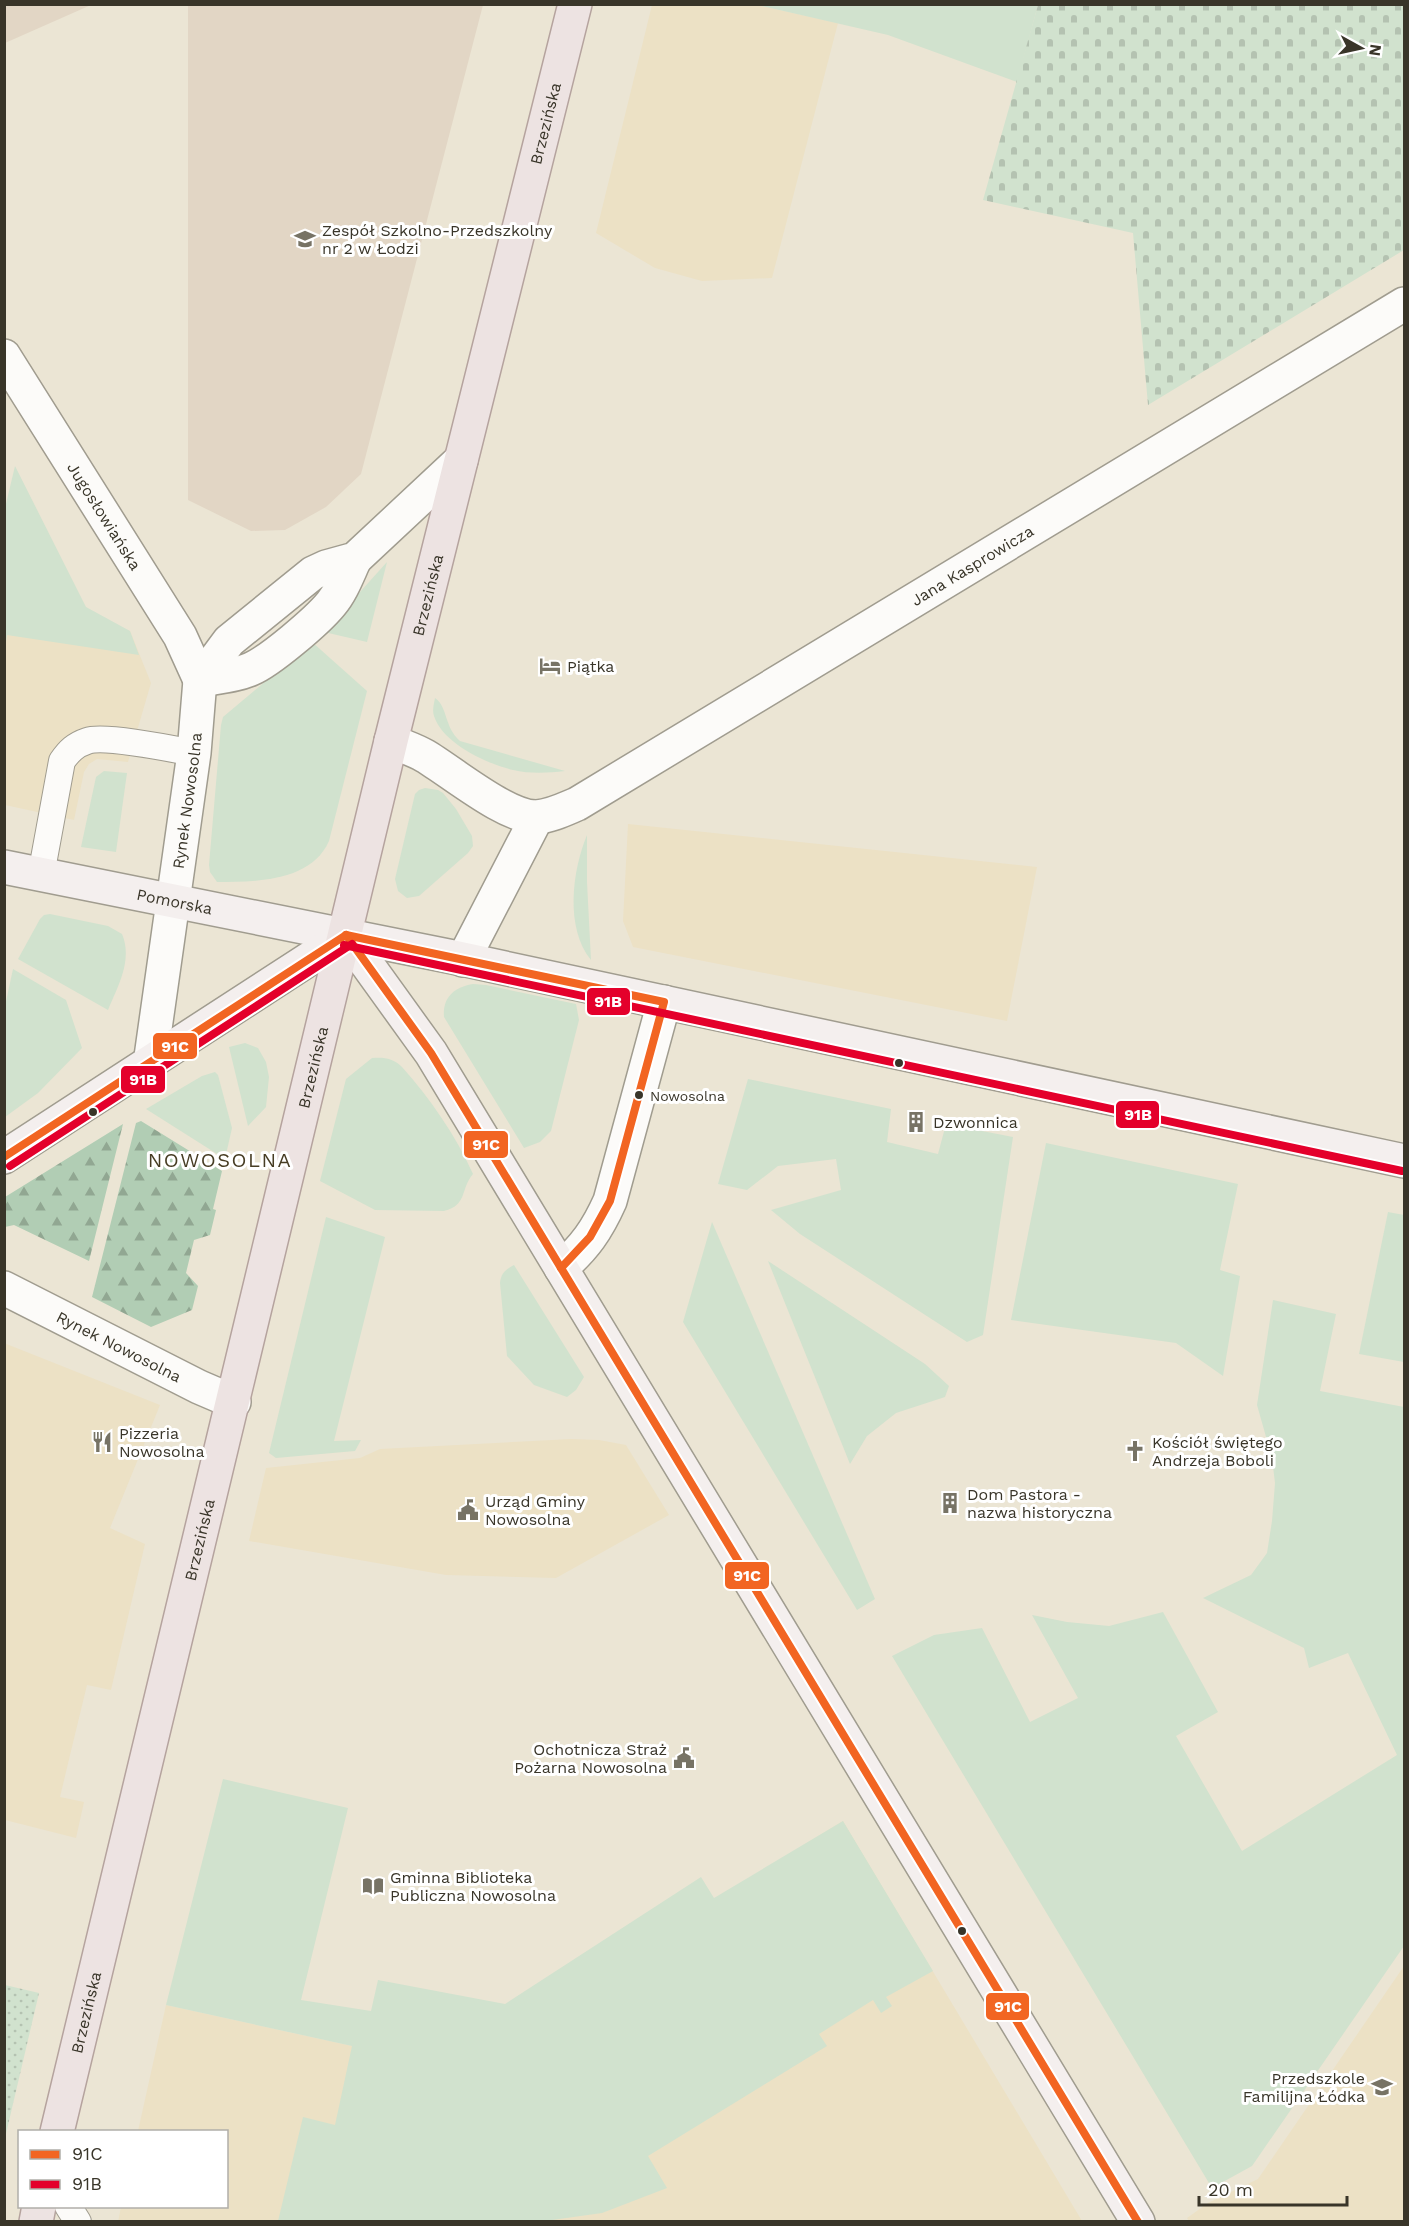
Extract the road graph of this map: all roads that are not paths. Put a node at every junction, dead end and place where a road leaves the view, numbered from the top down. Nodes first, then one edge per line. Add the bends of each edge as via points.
1 (575, 4) edge
2 (1404, 304) edge
3 (4, 356) edge
4 (461, 460) junction
5 (200, 680) junction
6 (391, 741) junction
7 (194, 753) junction
8 (537, 817) junction
9 (4, 867) edge
10 (41, 875) junction
11 (174, 901) junction
12 (346, 935) junction
13 (464, 960) junction
14 (664, 1002) junction
15 (150, 1064) junction
16 (4, 1157) edge
17 (1404, 1161) edge
18 (561, 1268) junction
19 (4, 1288) edge
20 (234, 1402) junction
21 (57, 2130) edge
22 (69, 2208) edge
23 (78, 2222) edge
24 (1138, 2222) edge

1 - 4 main road, Brzezińska
2 - 8 street, Jana Kasprowicza via 577,804
3 - 5 street, Jugosłowiańska via 180,636
4 - 5 street via 355,559 332,604 309,626 254,668
4 - 6 main road, Brzezińska
5 - 7 street, Rynek Nowosolna
6 - 8 street via 423,754 506,807
6 - 12 main road, Brzezińska
7 - 10 lane via 111,740 89,740 71,748 62,761
7 - 11 street, Rynek Nowosolna
8 - 13 street
9 - 10 street, Pomorska
10 - 11 street, Pomorska
11 - 12 street, Pomorska
11 - 15 street, Rynek Nowosolna
12 - 13 street, Pomorska
12 - 15 street
12 - 18 street via 430,1053
12 - 20 main road, Brzezińska
13 - 14 street, Pomorska
14 - 17 street, Pomorska
14 - 18 street via 610,1201 598,1227
15 - 16 street
18 - 24 street
19 - 20 street, Rynek Nowosolna
20 - 21 main road, Brzezińska
22 - 23 lane

